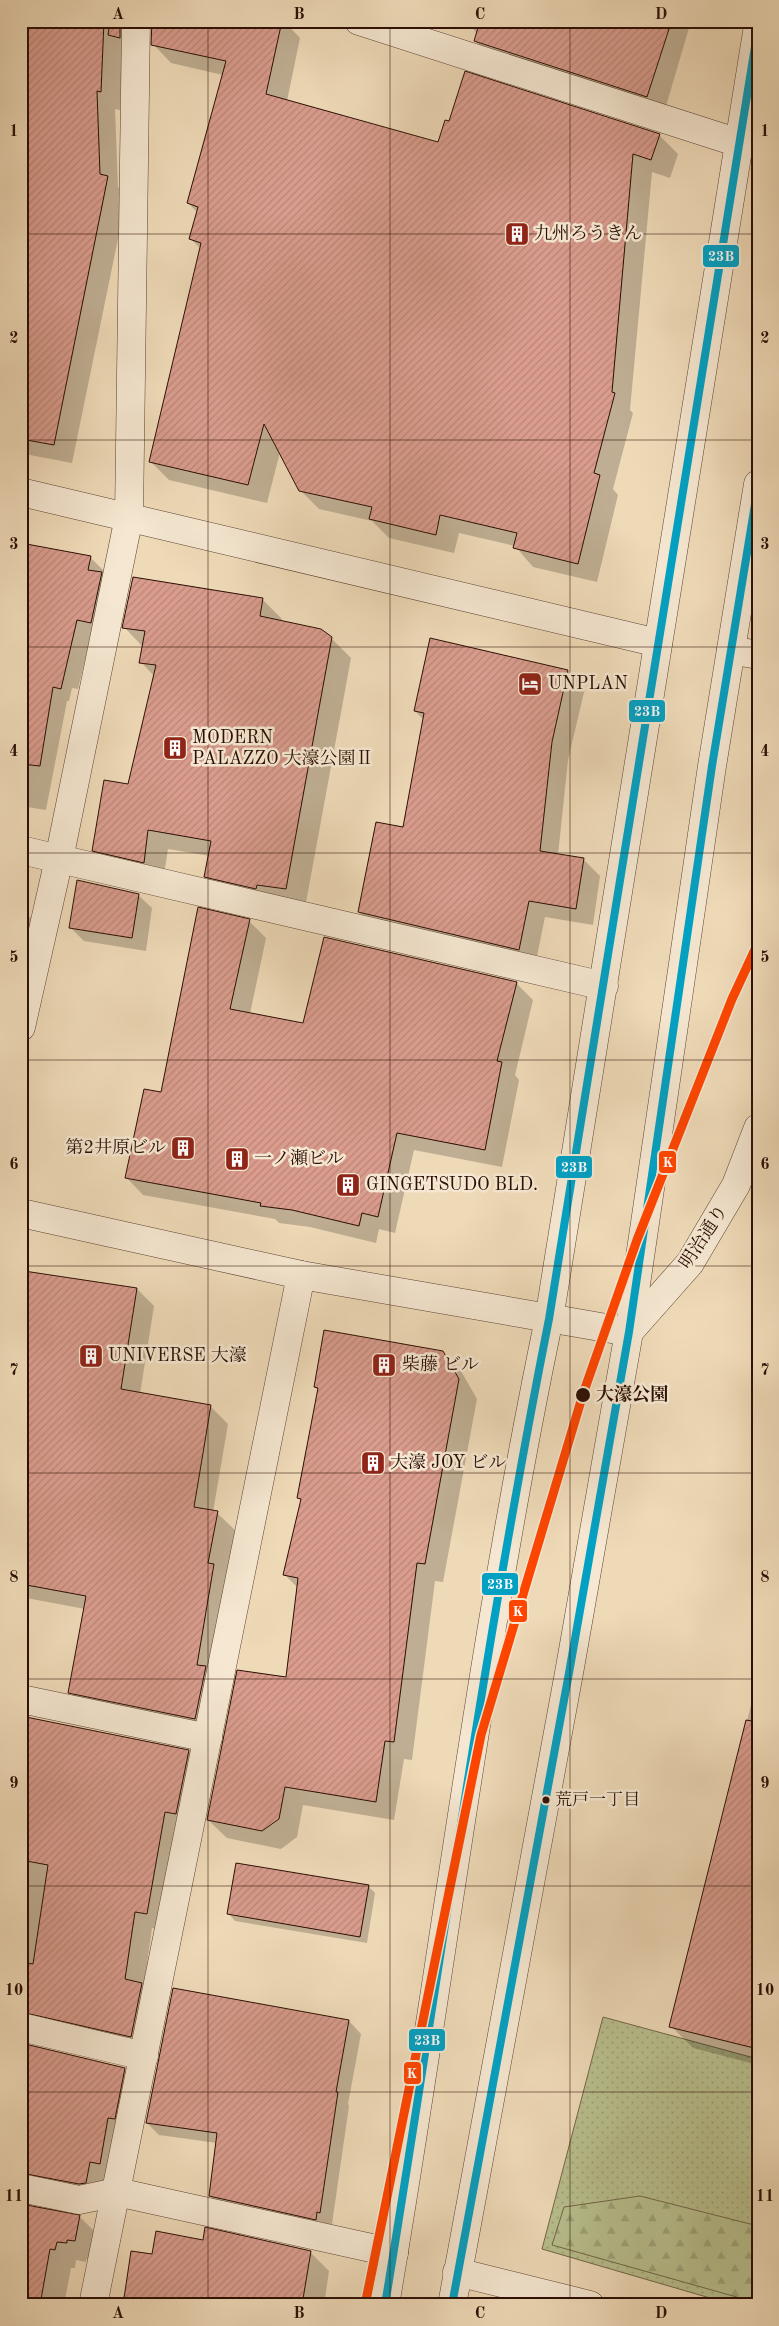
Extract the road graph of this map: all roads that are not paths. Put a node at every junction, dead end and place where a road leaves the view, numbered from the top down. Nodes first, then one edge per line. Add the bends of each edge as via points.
1 (136, 21) edge
2 (359, 21) edge
3 (758, 26) edge
4 (739, 142) junction
5 (758, 484) edge
6 (21, 492) edge
7 (129, 517) junction
8 (658, 643) junction
9 (731, 650) junction
10 (758, 655) edge
11 (21, 850) edge
12 (59, 858) junction
13 (604, 986) junction
14 (21, 1027) edge
15 (758, 1128) edge
16 (21, 1212) edge
17 (301, 1275) junction
18 (549, 1319) junction
19 (629, 1332) junction
20 (21, 1700) edge
21 (208, 1738) junction
22 (21, 2028) edge
23 (144, 2056) junction
24 (21, 2188) edge
25 (117, 2192) junction
26 (394, 2253) junction
27 (457, 2272) junction
28 (93, 2305) edge
29 (385, 2305) edge
30 (452, 2305) edge
31 (590, 2305) edge

1 - 7 street
2 - 4 street
3 - 4 street
4 - 8 street
5 - 9 street
6 - 7 street
7 - 8 street
7 - 12 street
8 - 13 street
9 - 10 street
9 - 19 street
11 - 12 street
12 - 13 street
12 - 14 street
13 - 18 street
15 - 19 street, 明治通り via 736,1185 690,1263
16 - 17 street
17 - 18 street
17 - 21 street
18 - 19 street
18 - 26 street via 526,1431 448,1895
19 - 27 street
20 - 21 street
21 - 23 street
22 - 23 street
23 - 25 street
24 - 25 street via 79,2200
25 - 26 street
25 - 28 street
26 - 29 street
27 - 30 street
27 - 31 street

